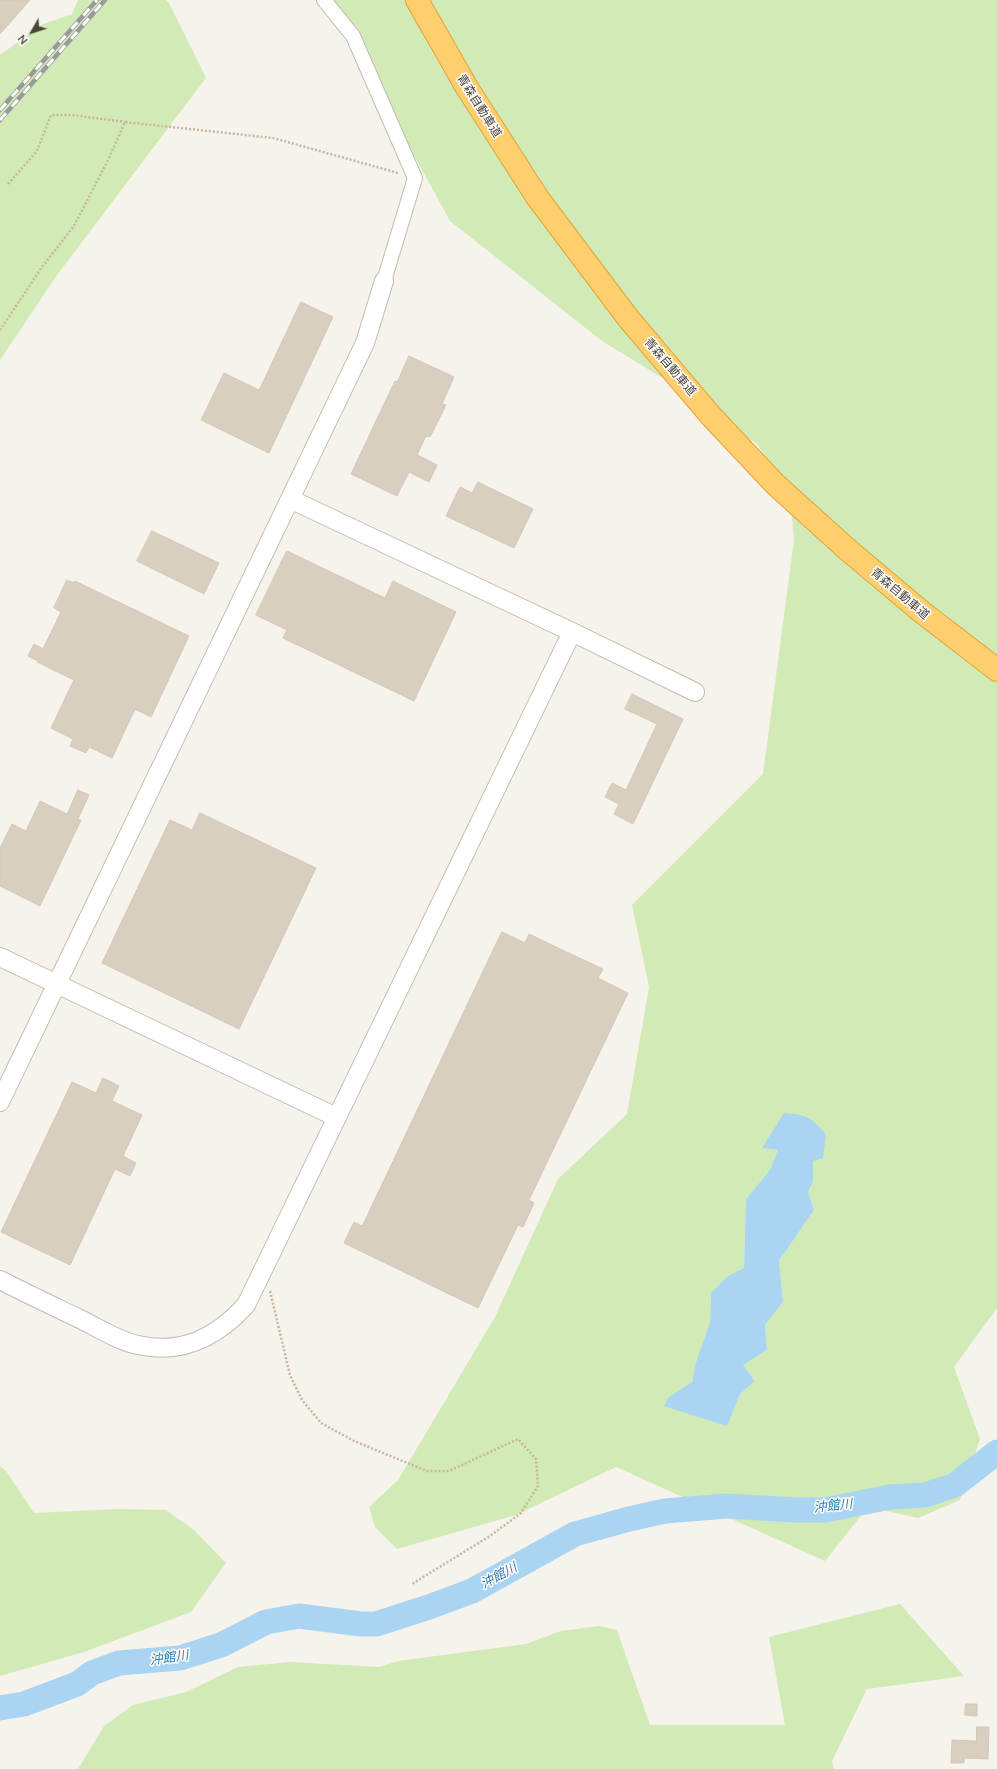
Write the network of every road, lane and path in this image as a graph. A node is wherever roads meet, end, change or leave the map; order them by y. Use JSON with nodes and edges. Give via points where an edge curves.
{"nodes":[{"id":1,"x":324,"y":0,"type":"edge"},
{"id":2,"x":417,"y":0,"type":"edge"},
{"id":3,"x":125,"y":122,"type":"junction"},
{"id":4,"x":415,"y":178,"type":"junction"},
{"id":5,"x":8,"y":184,"type":"dead end"},
{"id":6,"x":384,"y":281,"type":"joint"},
{"id":7,"x":0,"y":330,"type":"edge"},
{"id":8,"x":290,"y":500,"type":"junction"},
{"id":9,"x":572,"y":632,"type":"junction"},
{"id":10,"x":997,"y":670,"type":"edge"},
{"id":11,"x":695,"y":692,"type":"dead end"},
{"id":12,"x":0,"y":957,"type":"edge"},
{"id":13,"x":56,"y":984,"type":"junction"},
{"id":14,"x":0,"y":1102,"type":"edge"},
{"id":15,"x":336,"y":1117,"type":"junction"},
{"id":16,"x":265,"y":1270,"type":"junction"},
{"id":17,"x":0,"y":1280,"type":"edge"},
{"id":18,"x":412,"y":1584,"type":"dead end"}],
"edges":[{"from":1,"to":4,"type":"street","via":[[353,36]]},
{"from":2,"to":10,"type":"highway","name":"青森自動車道","via":[[466,86],[537,197],[628,318],[711,416],[776,485],[848,550],[923,613]]},
{"from":3,"to":4,"type":"path","via":[[274,138]]},
{"from":3,"to":5,"type":"path","via":[[51,115],[37,151]]},
{"from":3,"to":7,"type":"path","via":[[74,226],[42,267]]},
{"from":4,"to":6,"type":"street"},
{"from":6,"to":8,"type":"street","via":[[365,343]]},
{"from":8,"to":9,"type":"street"},
{"from":8,"to":13,"type":"street"},
{"from":9,"to":11,"type":"street"},
{"from":9,"to":15,"type":"street"},
{"from":12,"to":13,"type":"street"},
{"from":13,"to":14,"type":"street"},
{"from":13,"to":15,"type":"street"},
{"from":15,"to":16,"type":"street"},
{"from":16,"to":17,"type":"street","via":[[246,1305],[231,1322],[212,1335],[188,1344],[163,1347],[138,1345],[110,1334]]},
{"from":16,"to":18,"type":"path","via":[[290,1375],[302,1400],[321,1423],[354,1441],[427,1471],[449,1471],[518,1439],[536,1459],[538,1486],[521,1513],[490,1536]]}]}
